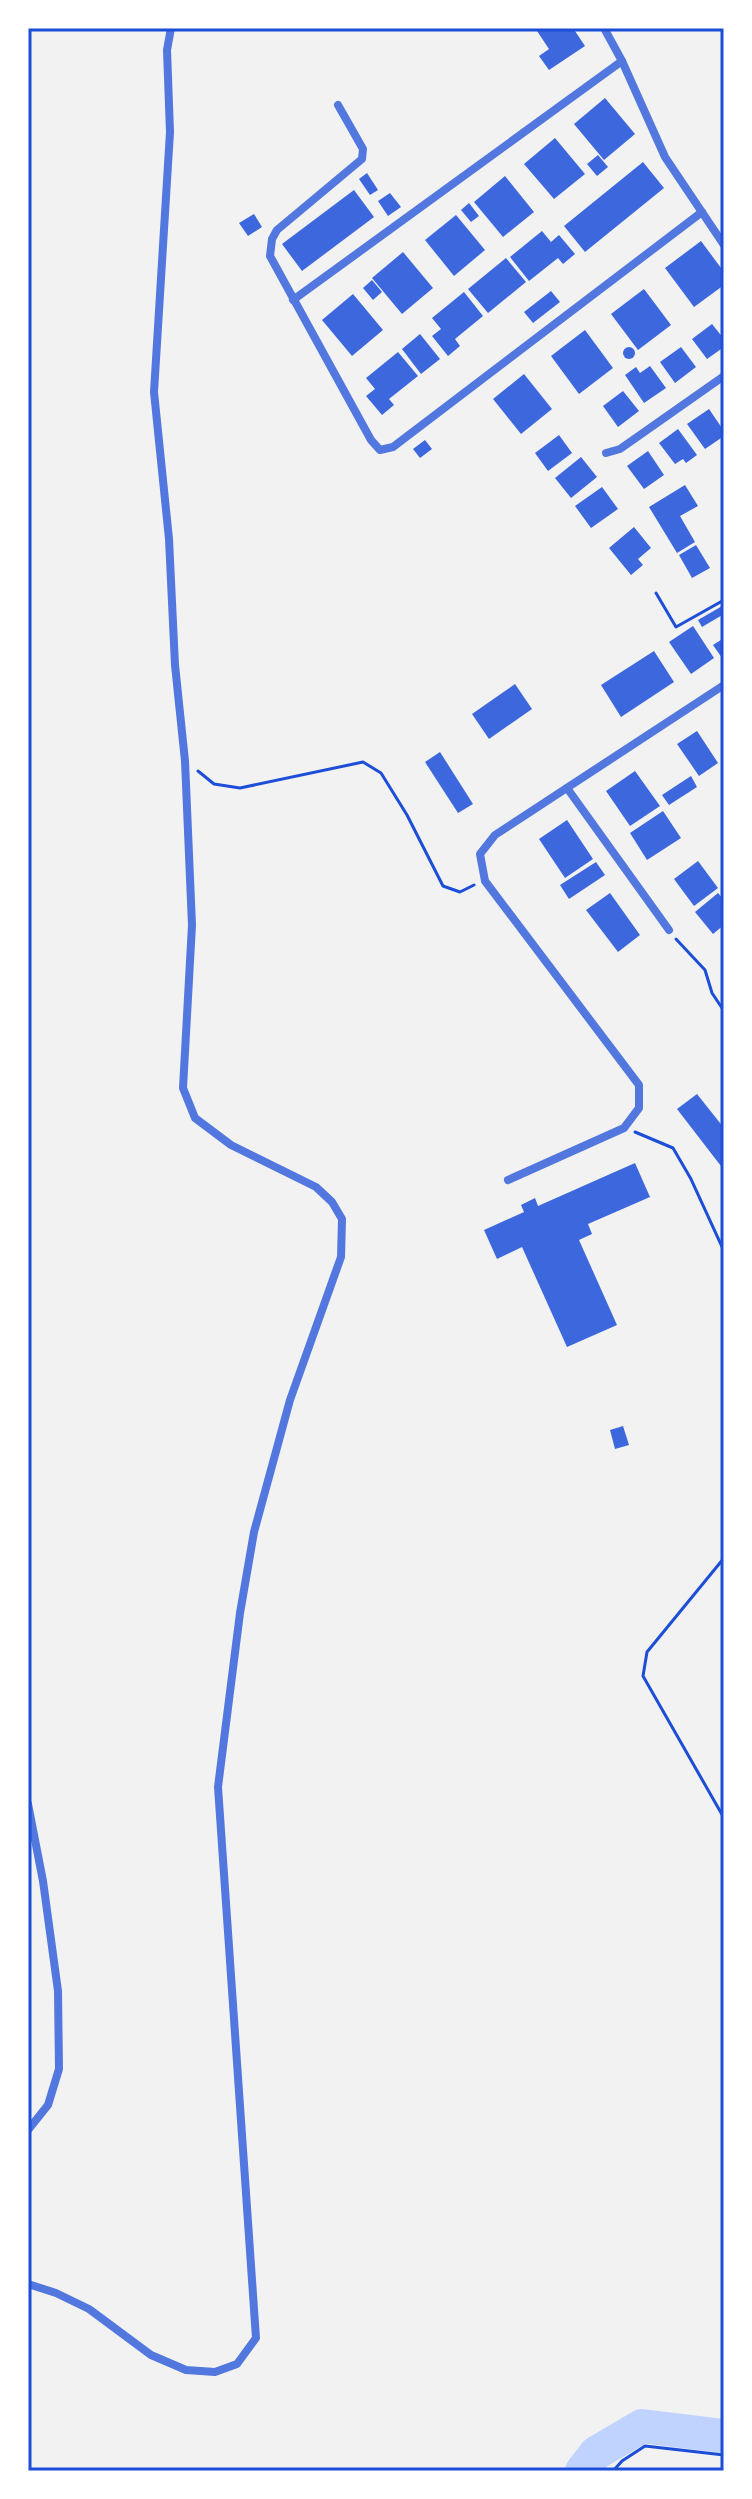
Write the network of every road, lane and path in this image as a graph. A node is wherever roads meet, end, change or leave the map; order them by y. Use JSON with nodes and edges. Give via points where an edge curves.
{"nodes":[{"id":1,"x":171,"y":28,"type":"edge"},
{"id":2,"x":604,"y":28,"type":"edge"},
{"id":3,"x":622,"y":61,"type":"junction"},
{"id":4,"x":338,"y":105,"type":"dead end"},
{"id":5,"x":702,"y":212,"type":"junction"},
{"id":6,"x":724,"y":245,"type":"edge"},
{"id":7,"x":293,"y":300,"type":"junction"},
{"id":8,"x":724,"y":376,"type":"edge"},
{"id":9,"x":606,"y":453,"type":"dead end"},
{"id":10,"x":656,"y":593,"type":"dead end"},
{"id":11,"x":724,"y":600,"type":"edge"},
{"id":12,"x":724,"y":685,"type":"edge"},
{"id":13,"x":185,"y":761,"type":"junction"},
{"id":14,"x":567,"y":788,"type":"junction"},
{"id":15,"x":485,"y":881,"type":"junction"},
{"id":16,"x":669,"y":930,"type":"joint"},
{"id":17,"x":724,"y":1011,"type":"edge"},
{"id":18,"x":624,"y":1128,"type":"junction"},
{"id":19,"x":508,"y":1180,"type":"dead end"},
{"id":20,"x":724,"y":1251,"type":"edge"},
{"id":21,"x":724,"y":1558,"type":"edge"},
{"id":22,"x":28,"y":1804,"type":"edge"},
{"id":23,"x":724,"y":1818,"type":"edge"},
{"id":24,"x":28,"y":2130,"type":"edge"},
{"id":25,"x":28,"y":2284,"type":"edge"},
{"id":26,"x":724,"y":2455,"type":"edge"},
{"id":27,"x":613,"y":2471,"type":"edge"}],
"edges":[{"from":1,"to":13,"type":"street","via":[[154,392]]},
{"from":2,"to":3,"type":"street"},
{"from":3,"to":5,"type":"street","via":[[665,157]]},
{"from":3,"to":7,"type":"street"},
{"from":4,"to":7,"type":"street","via":[[363,149],[362,159],[272,239],[270,256]]},
{"from":5,"to":6,"type":"street"},
{"from":5,"to":7,"type":"street","via":[[393,447],[380,450]]},
{"from":8,"to":9,"type":"street","via":[[620,449]]},
{"from":10,"to":11,"type":"path","via":[[676,627]]},
{"from":12,"to":14,"type":"street"},
{"from":13,"to":15,"type":"path","via":[[214,784],[240,788],[363,762],[381,773],[443,886],[460,892]]},
{"from":13,"to":25,"type":"street","via":[[192,925],[183,1088],[195,1118],[231,1145],[316,1187],[342,1219],[341,1257],[290,1400],[254,1532],[218,1787],[256,2338],[237,2364],[215,2372],[186,2370],[151,2355],[89,2309]]},
{"from":14,"to":15,"type":"street","via":[[495,835],[480,854]]},
{"from":14,"to":16,"type":"street"},
{"from":15,"to":18,"type":"street","via":[[639,1085],[639,1108]]},
{"from":16,"to":17,"type":"path","via":[[705,970]]},
{"from":18,"to":19,"type":"street"},
{"from":18,"to":20,"type":"path","via":[[673,1148]]},
{"from":21,"to":23,"type":"path","via":[[647,1652],[643,1676]]},
{"from":22,"to":24,"type":"street","via":[[58,1991],[59,2069],[48,2105]]},
{"from":26,"to":27,"type":"path","via":[[645,2446]]}]}
